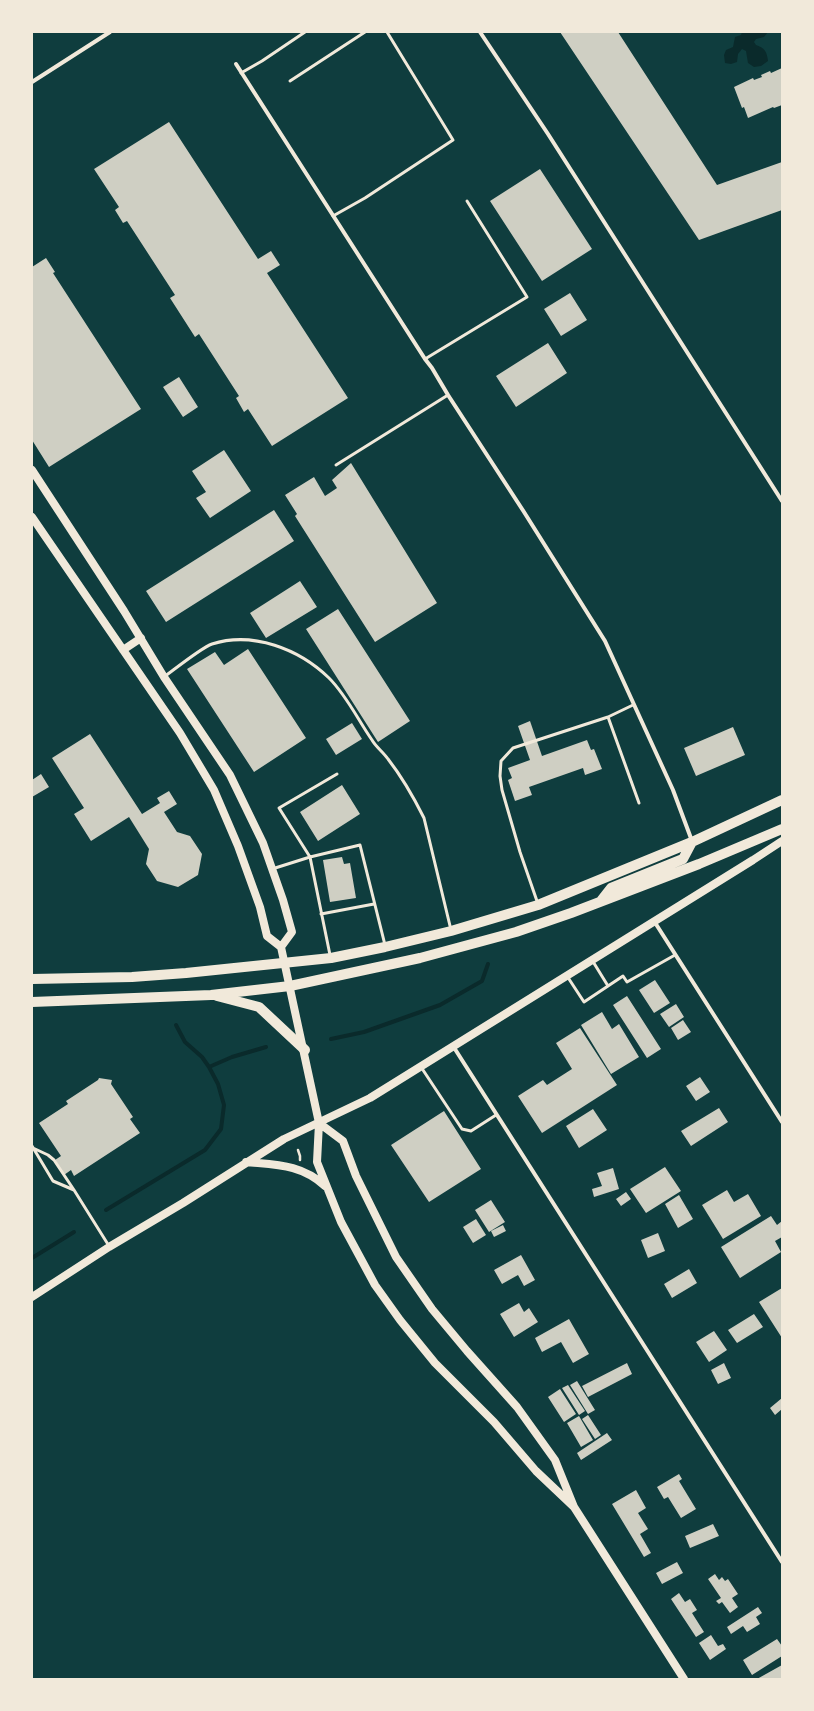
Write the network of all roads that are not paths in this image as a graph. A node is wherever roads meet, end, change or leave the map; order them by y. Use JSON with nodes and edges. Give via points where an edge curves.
{"nodes":[{"id":1,"x":110,"y":32,"type":"edge"},
{"id":2,"x":305,"y":32,"type":"edge"},
{"id":3,"x":365,"y":32,"type":"edge"},
{"id":4,"x":386,"y":32,"type":"edge"},
{"id":5,"x":480,"y":32,"type":"edge"},
{"id":6,"x":236,"y":64,"type":"dead end"},
{"id":7,"x":241,"y":73,"type":"junction"},
{"id":8,"x":290,"y":81,"type":"dead end"},
{"id":9,"x":32,"y":82,"type":"edge"},
{"id":10,"x":467,"y":201,"type":"dead end"},
{"id":11,"x":333,"y":216,"type":"junction"},
{"id":12,"x":425,"y":359,"type":"junction"},
{"id":13,"x":448,"y":395,"type":"junction"},
{"id":14,"x":336,"y":465,"type":"dead end"},
{"id":15,"x":32,"y":470,"type":"edge"},
{"id":16,"x":782,"y":501,"type":"edge"},
{"id":17,"x":32,"y":517,"type":"edge"},
{"id":18,"x":141,"y":638,"type":"junction"},
{"id":19,"x":123,"y":650,"type":"junction"},
{"id":20,"x":164,"y":677,"type":"junction"},
{"id":21,"x":633,"y":705,"type":"junction"},
{"id":22,"x":608,"y":717,"type":"junction"},
{"id":23,"x":337,"y":774,"type":"dead end"},
{"id":24,"x":782,"y":800,"type":"edge"},
{"id":25,"x":639,"y":803,"type":"dead end"},
{"id":26,"x":782,"y":829,"type":"edge"},
{"id":27,"x":782,"y":841,"type":"edge"},
{"id":28,"x":692,"y":842,"type":"junction"},
{"id":29,"x":310,"y":857,"type":"junction"},
{"id":30,"x":272,"y":869,"type":"junction"},
{"id":31,"x":600,"y":902,"type":"junction"},
{"id":32,"x":374,"y":904,"type":"junction"},
{"id":33,"x":538,"y":905,"type":"junction"},
{"id":34,"x":321,"y":914,"type":"junction"},
{"id":35,"x":654,"y":921,"type":"junction"},
{"id":36,"x":451,"y":931,"type":"junction"},
{"id":37,"x":282,"y":947,"type":"junction"},
{"id":38,"x":386,"y":947,"type":"junction"},
{"id":39,"x":674,"y":955,"type":"junction"},
{"id":40,"x":330,"y":958,"type":"junction"},
{"id":41,"x":592,"y":960,"type":"junction"},
{"id":42,"x":284,"y":963,"type":"junction"},
{"id":43,"x":567,"y":976,"type":"junction"},
{"id":44,"x":32,"y":979,"type":"edge"},
{"id":45,"x":290,"y":986,"type":"junction"},
{"id":46,"x":608,"y":986,"type":"junction"},
{"id":47,"x":211,"y":995,"type":"junction"},
{"id":48,"x":32,"y":1002,"type":"edge"},
{"id":49,"x":453,"y":1046,"type":"junction"},
{"id":50,"x":305,"y":1050,"type":"junction"},
{"id":51,"x":420,"y":1065,"type":"junction"},
{"id":52,"x":496,"y":1115,"type":"junction"},
{"id":53,"x":782,"y":1122,"type":"edge"},
{"id":54,"x":319,"y":1123,"type":"junction"},
{"id":55,"x":33,"y":1147,"type":"edge"},
{"id":56,"x":246,"y":1162,"type":"junction"},
{"id":57,"x":327,"y":1188,"type":"junction"},
{"id":58,"x":74,"y":1190,"type":"junction"},
{"id":59,"x":110,"y":1247,"type":"junction"},
{"id":60,"x":32,"y":1297,"type":"edge"},
{"id":61,"x":574,"y":1507,"type":"junction"},
{"id":62,"x":782,"y":1562,"type":"edge"},
{"id":63,"x":684,"y":1679,"type":"edge"}],
"edges":[{"from":1,"to":9,"type":"street"},
{"from":2,"to":7,"type":"lane"},
{"from":3,"to":8,"type":"lane"},
{"from":4,"to":11,"type":"lane","via":[[452,140],[365,198]]},
{"from":5,"to":16,"type":"street"},
{"from":6,"to":7,"type":"street"},
{"from":7,"to":11,"type":"street"},
{"from":10,"to":12,"type":"lane","via":[[527,296]]},
{"from":11,"to":12,"type":"street"},
{"from":12,"to":13,"type":"street"},
{"from":13,"to":14,"type":"lane"},
{"from":13,"to":21,"type":"street","via":[[605,641]]},
{"from":15,"to":18,"type":"main road"},
{"from":17,"to":19,"type":"main road"},
{"from":18,"to":19,"type":"main road"},
{"from":18,"to":20,"type":"main road"},
{"from":19,"to":37,"type":"main road","via":[[180,733],[214,790],[260,907],[266,936]]},
{"from":20,"to":30,"type":"main road","via":[[230,775]]},
{"from":20,"to":36,"type":"lane","via":[[211,644],[250,640],[277,645],[308,661],[329,678],[348,702],[373,742],[388,758],[424,818]]},
{"from":21,"to":22,"type":"lane"},
{"from":21,"to":28,"type":"street","via":[[673,790]]},
{"from":22,"to":25,"type":"lane"},
{"from":22,"to":33,"type":"lane","via":[[513,748],[501,762],[502,790]]},
{"from":23,"to":29,"type":"lane","via":[[279,808]]},
{"from":24,"to":28,"type":"main road"},
{"from":26,"to":31,"type":"main road"},
{"from":27,"to":35,"type":"main road"},
{"from":28,"to":31,"type":"main road","via":[[683,859],[611,888]]},
{"from":28,"to":33,"type":"main road"},
{"from":29,"to":30,"type":"lane"},
{"from":29,"to":32,"type":"lane","via":[[360,845]]},
{"from":29,"to":34,"type":"lane"},
{"from":30,"to":37,"type":"main road","via":[[292,932]]},
{"from":31,"to":45,"type":"main road","via":[[516,932],[420,958]]},
{"from":32,"to":34,"type":"lane"},
{"from":32,"to":38,"type":"lane"},
{"from":33,"to":36,"type":"main road"},
{"from":34,"to":40,"type":"lane"},
{"from":35,"to":39,"type":"street"},
{"from":35,"to":41,"type":"main road"},
{"from":36,"to":38,"type":"main road"},
{"from":37,"to":42,"type":"main road"},
{"from":38,"to":40,"type":"main road"},
{"from":39,"to":46,"type":"lane","via":[[627,982],[623,976]]},
{"from":39,"to":53,"type":"street"},
{"from":40,"to":42,"type":"main road"},
{"from":41,"to":43,"type":"main road"},
{"from":41,"to":46,"type":"lane"},
{"from":42,"to":44,"type":"main road","via":[[132,977]]},
{"from":42,"to":45,"type":"main road"},
{"from":43,"to":46,"type":"lane","via":[[584,1002]]},
{"from":43,"to":49,"type":"main road"},
{"from":45,"to":47,"type":"main road"},
{"from":45,"to":50,"type":"main road"},
{"from":47,"to":48,"type":"main road"},
{"from":47,"to":50,"type":"main road","via":[[259,1007]]},
{"from":49,"to":51,"type":"main road"},
{"from":49,"to":52,"type":"street"},
{"from":50,"to":54,"type":"main road"},
{"from":51,"to":52,"type":"lane","via":[[462,1129],[471,1131]]},
{"from":51,"to":54,"type":"main road","via":[[370,1098]]},
{"from":52,"to":62,"type":"street"},
{"from":54,"to":56,"type":"main road","via":[[284,1139]]},
{"from":54,"to":57,"type":"main road","via":[[317,1162]]},
{"from":54,"to":61,"type":"main road","via":[[343,1142],[356,1176],[396,1257],[432,1309],[466,1351],[518,1406],[555,1460]]},
{"from":55,"to":58,"type":"lane","via":[[54,1160]]},
{"from":55,"to":58,"type":"lane","via":[[53,1181]]},
{"from":56,"to":57,"type":"main road","via":[[295,1168],[316,1178]]},
{"from":56,"to":59,"type":"main road"},
{"from":57,"to":61,"type":"main road","via":[[341,1222],[375,1285],[400,1320],[435,1363],[494,1422],[536,1471]]},
{"from":58,"to":59,"type":"lane"},
{"from":59,"to":60,"type":"main road"},
{"from":61,"to":63,"type":"main road"}]}
